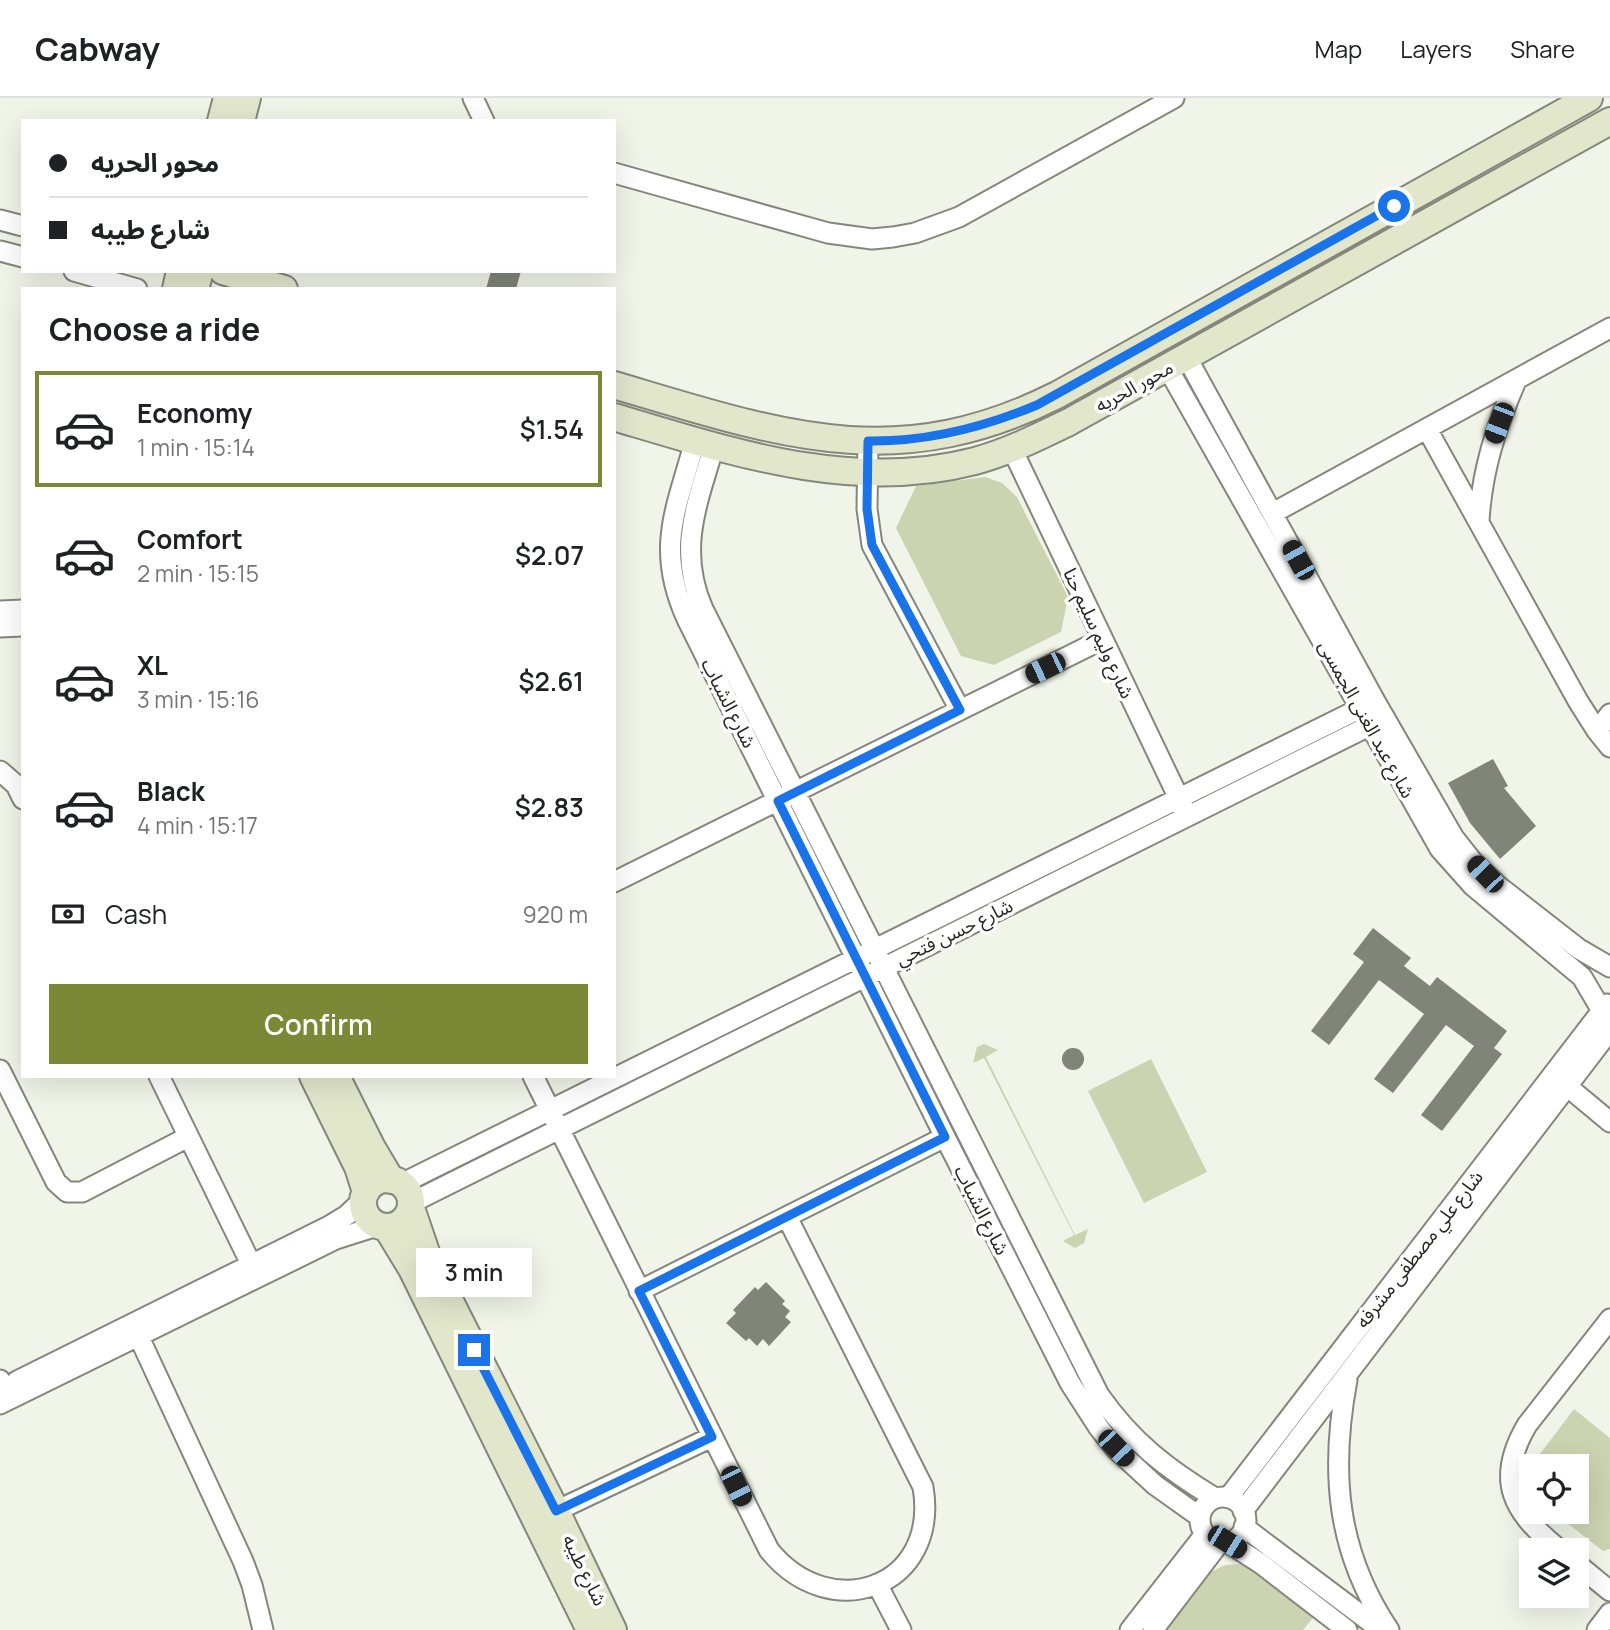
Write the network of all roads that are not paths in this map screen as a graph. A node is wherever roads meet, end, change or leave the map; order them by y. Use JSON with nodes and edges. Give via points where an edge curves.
{"nodes":[{"id":1,"x":227,"y":98,"type":"edge"},
{"id":2,"x":247,"y":98,"type":"edge"},
{"id":3,"x":473,"y":98,"type":"edge"},
{"id":4,"x":1174,"y":98,"type":"edge"},
{"id":5,"x":1589,"y":98,"type":"edge"},
{"id":6,"x":222,"y":119,"type":"edge"},
{"id":7,"x":242,"y":119,"type":"edge"},
{"id":8,"x":483,"y":119,"type":"edge"},
{"id":9,"x":1610,"y":121,"type":"edge"},
{"id":10,"x":616,"y":174,"type":"edge"},
{"id":11,"x":0,"y":220,"type":"edge"},
{"id":12,"x":21,"y":225,"type":"edge"},
{"id":13,"x":0,"y":251,"type":"edge"},
{"id":14,"x":21,"y":256,"type":"edge"},
{"id":15,"x":82,"y":273,"type":"edge"},
{"id":16,"x":230,"y":273,"type":"edge"},
{"id":17,"x":130,"y":287,"type":"edge"},
{"id":18,"x":277,"y":287,"type":"edge"},
{"id":19,"x":1610,"y":328,"type":"edge"},
{"id":20,"x":1177,"y":362,"type":"junction"},
{"id":21,"x":1516,"y":381,"type":"junction"},
{"id":22,"x":616,"y":386,"type":"edge"},
{"id":23,"x":616,"y":418,"type":"edge"},
{"id":24,"x":1427,"y":429,"type":"junction"},
{"id":25,"x":868,"y":441,"type":"junction"},
{"id":26,"x":705,"y":443,"type":"junction"},
{"id":27,"x":1012,"y":449,"type":"junction"},
{"id":28,"x":867,"y":472,"type":"junction"},
{"id":29,"x":1273,"y":513,"type":"junction"},
{"id":30,"x":1479,"y":522,"type":"junction"},
{"id":31,"x":21,"y":610,"type":"edge"},
{"id":32,"x":0,"y":611,"type":"edge"},
{"id":33,"x":21,"y":626,"type":"edge"},
{"id":34,"x":0,"y":627,"type":"edge"},
{"id":35,"x":1101,"y":640,"type":"junction"},
{"id":36,"x":960,"y":710,"type":"junction"},
{"id":37,"x":1373,"y":713,"type":"junction"},
{"id":38,"x":1610,"y":714,"type":"edge"},
{"id":39,"x":1597,"y":731,"type":"junction"},
{"id":40,"x":1610,"y":747,"type":"edge"},
{"id":41,"x":0,"y":771,"type":"edge"},
{"id":42,"x":796,"y":791,"type":"junction"},
{"id":43,"x":21,"y":795,"type":"edge"},
{"id":44,"x":778,"y":801,"type":"junction"},
{"id":45,"x":1183,"y":807,"type":"junction"},
{"id":46,"x":616,"y":877,"type":"edge"},
{"id":47,"x":869,"y":963,"type":"junction"},
{"id":48,"x":1610,"y":967,"type":"edge"},
{"id":49,"x":1606,"y":1005,"type":"edge"},
{"id":50,"x":1609,"y":1032,"type":"edge"},
{"id":51,"x":0,"y":1070,"type":"edge"},
{"id":52,"x":160,"y":1078,"type":"edge"},
{"id":53,"x":314,"y":1078,"type":"edge"},
{"id":54,"x":337,"y":1078,"type":"edge"},
{"id":55,"x":534,"y":1078,"type":"edge"},
{"id":56,"x":1568,"y":1087,"type":"junction"},
{"id":57,"x":550,"y":1110,"type":"junction"},
{"id":58,"x":1610,"y":1122,"type":"edge"},
{"id":59,"x":559,"y":1130,"type":"junction"},
{"id":60,"x":188,"y":1137,"type":"junction"},
{"id":61,"x":945,"y":1137,"type":"junction"},
{"id":62,"x":404,"y":1194,"type":"junction"},
{"id":63,"x":364,"y":1196,"type":"junction"},
{"id":64,"x":787,"y":1217,"type":"junction"},
{"id":65,"x":382,"y":1227,"type":"junction"},
{"id":66,"x":251,"y":1264,"type":"junction"},
{"id":67,"x":639,"y":1291,"type":"junction"},
{"id":68,"x":1610,"y":1319,"type":"edge"},
{"id":69,"x":139,"y":1337,"type":"junction"},
{"id":70,"x":1348,"y":1375,"type":"junction"},
{"id":71,"x":1,"y":1390,"type":"edge"},
{"id":72,"x":712,"y":1437,"type":"junction"},
{"id":73,"x":1221,"y":1498,"type":"junction"},
{"id":74,"x":556,"y":1511,"type":"junction"},
{"id":75,"x":1244,"y":1519,"type":"junction"},
{"id":76,"x":1213,"y":1534,"type":"junction"},
{"id":77,"x":1546,"y":1538,"type":"edge"},
{"id":78,"x":1589,"y":1574,"type":"edge"},
{"id":79,"x":877,"y":1584,"type":"junction"},
{"id":80,"x":1610,"y":1591,"type":"edge"},
{"id":81,"x":1610,"y":1613,"type":"edge"},
{"id":82,"x":263,"y":1630,"type":"edge"},
{"id":83,"x":590,"y":1630,"type":"edge"},
{"id":84,"x":613,"y":1630,"type":"edge"},
{"id":85,"x":901,"y":1630,"type":"edge"},
{"id":86,"x":1130,"y":1630,"type":"edge"},
{"id":87,"x":1153,"y":1630,"type":"edge"},
{"id":88,"x":1347,"y":1630,"type":"edge"},
{"id":89,"x":1381,"y":1630,"type":"edge"},
{"id":90,"x":1389,"y":1630,"type":"edge"},
{"id":91,"x":1597,"y":1630,"type":"edge"}],
"edges":[{"from":1,"to":6,"type":"main road"},
{"from":2,"to":7,"type":"main road"},
{"from":3,"to":8,"type":"street"},
{"from":4,"to":10,"type":"street","via":[[959,217],[894,237],[828,233]]},
{"from":5,"to":25,"type":"main road","name":"محور الحريه","via":[[1037,405],[951,434]]},
{"from":9,"to":20,"type":"main road","name":"محور الحريه"},
{"from":11,"to":12,"type":"street"},
{"from":13,"to":14,"type":"street"},
{"from":15,"to":17,"type":"street"},
{"from":16,"to":18,"type":"main road"},
{"from":19,"to":21,"type":"street"},
{"from":20,"to":27,"type":"main road","name":"محور الحريه"},
{"from":20,"to":29,"type":"street","name":"شارع عبد الغنى الجمسى"},
{"from":20,"to":37,"type":"street","name":"شارع عبد الغنى الجمسى"},
{"from":21,"to":24,"type":"street"},
{"from":21,"to":30,"type":"street","via":[[1486,465]]},
{"from":22,"to":25,"type":"main road","name":"محور الحريه","via":[[766,429]]},
{"from":23,"to":26,"type":"main road","name":"محور الحريه"},
{"from":24,"to":29,"type":"street"},
{"from":24,"to":30,"type":"street"},
{"from":25,"to":28,"type":"street"},
{"from":26,"to":28,"type":"main road","name":"محور الحريه","via":[[785,464]]},
{"from":26,"to":42,"type":"street","name":"شارع الشباب","via":[[690,535],[692,580]]},
{"from":26,"to":44,"type":"street","name":"شارع الشباب","via":[[670,533],[673,585]]},
{"from":27,"to":28,"type":"main road","name":"محور الحريه","via":[[938,469]]},
{"from":27,"to":35,"type":"street","name":"شارع وليم سليم حنا"},
{"from":28,"to":36,"type":"street","via":[[872,545]]},
{"from":29,"to":37,"type":"street","name":"شارع عبد الغنى الجمسى"},
{"from":30,"to":39,"type":"street"},
{"from":31,"to":32,"type":"street"},
{"from":33,"to":34,"type":"street"},
{"from":35,"to":36,"type":"street"},
{"from":35,"to":45,"type":"street","name":"شارع وليم سليم حنا"},
{"from":36,"to":42,"type":"street"},
{"from":37,"to":45,"type":"street","name":"شارع حسن فتحي"},
{"from":37,"to":48,"type":"street","name":"شارع عبد الغنى الجمسى","via":[[1473,862],[1578,949]]},
{"from":37,"to":49,"type":"street","name":"شارع عبد الغنى الجمسى","via":[[1450,862],[1583,977]]},
{"from":38,"to":39,"type":"street"},
{"from":39,"to":40,"type":"street"},
{"from":41,"to":43,"type":"street"},
{"from":42,"to":44,"type":"street"},
{"from":42,"to":47,"type":"street","name":"شارع الشباب"},
{"from":44,"to":46,"type":"street"},
{"from":44,"to":47,"type":"street","name":"شارع الشباب"},
{"from":45,"to":47,"type":"street","name":"شارع حسن فتحي"},
{"from":47,"to":57,"type":"street","name":"شارع حسن فتحي"},
{"from":47,"to":59,"type":"street","name":"شارع حسن فتحي"},
{"from":47,"to":61,"type":"street","name":"شارع الشباب"},
{"from":47,"to":73,"type":"street","name":"شارع الشباب","via":[[1098,1395],[1150,1454]]},
{"from":49,"to":50,"type":"street","name":"شارع عبد الغنى الجمسى"},
{"from":49,"to":73,"type":"street","name":"شارع علي مصطفى مشرفه"},
{"from":50,"to":56,"type":"street","name":"شارع علي مصطفى مشرفه"},
{"from":51,"to":60,"type":"street","via":[[56,1182],[67,1192],[82,1192]]},
{"from":52,"to":60,"type":"street"},
{"from":53,"to":63,"type":"main road","via":[[358,1167]]},
{"from":54,"to":62,"type":"main road","name":"شارع طيبه","via":[[372,1147]]},
{"from":55,"to":57,"type":"street"},
{"from":56,"to":58,"type":"street"},
{"from":56,"to":70,"type":"street","name":"شارع علي مصطفى مشرفه"},
{"from":57,"to":59,"type":"street"},
{"from":57,"to":62,"type":"street","name":"شارع حسن فتحي"},
{"from":59,"to":62,"type":"street","name":"شارع حسن فتحي"},
{"from":59,"to":67,"type":"street"},
{"from":60,"to":66,"type":"street"},
{"from":61,"to":64,"type":"street"},
{"from":61,"to":76,"type":"street","name":"شارع الشباب","via":[[1084,1406],[1135,1468]]},
{"from":62,"to":63,"type":"main road","via":[[376,1182]]},
{"from":62,"to":65,"type":"main road","via":[[400,1224]]},
{"from":62,"to":74,"type":"main road","name":"شارع طيبه","via":[[428,1258]]},
{"from":63,"to":65,"type":"main road","via":[[366,1215]]},
{"from":63,"to":66,"type":"street","via":[[338,1221]]},
{"from":64,"to":67,"type":"street"},
{"from":64,"to":79,"type":"street","via":[[923,1488],[925,1526],[918,1545],[894,1575]]},
{"from":65,"to":69,"type":"street","via":[[336,1239]]},
{"from":65,"to":83,"type":"main road","name":"شارع طيبه","via":[[418,1281]]},
{"from":66,"to":71,"type":"street"},
{"from":67,"to":72,"type":"street"},
{"from":68,"to":77,"type":"street","via":[[1516,1443],[1511,1485],[1517,1506]]},
{"from":69,"to":71,"type":"street"},
{"from":69,"to":82,"type":"street","via":[[243,1561]]},
{"from":70,"to":75,"type":"street","name":"شارع علي مصطفى مشرفه"},
{"from":70,"to":90,"type":"street","via":[[1338,1459],[1341,1514],[1357,1569]]},
{"from":72,"to":74,"type":"street"},
{"from":72,"to":79,"type":"street","via":[[759,1532],[782,1566],[817,1587],[857,1590]]},
{"from":73,"to":75,"type":"street","via":[[1237,1502]]},
{"from":73,"to":76,"type":"street","via":[[1205,1505]]},
{"from":74,"to":84,"type":"main road","name":"شارع طيبه"},
{"from":75,"to":76,"type":"street","via":[[1238,1537]]},
{"from":75,"to":89,"type":"street"},
{"from":76,"to":86,"type":"street"},
{"from":76,"to":87,"type":"street"},
{"from":76,"to":88,"type":"street","name":"شارع الشباب","via":[[1260,1563]]},
{"from":78,"to":80,"type":"street"},
{"from":79,"to":85,"type":"street"},
{"from":81,"to":91,"type":"street"}]}
